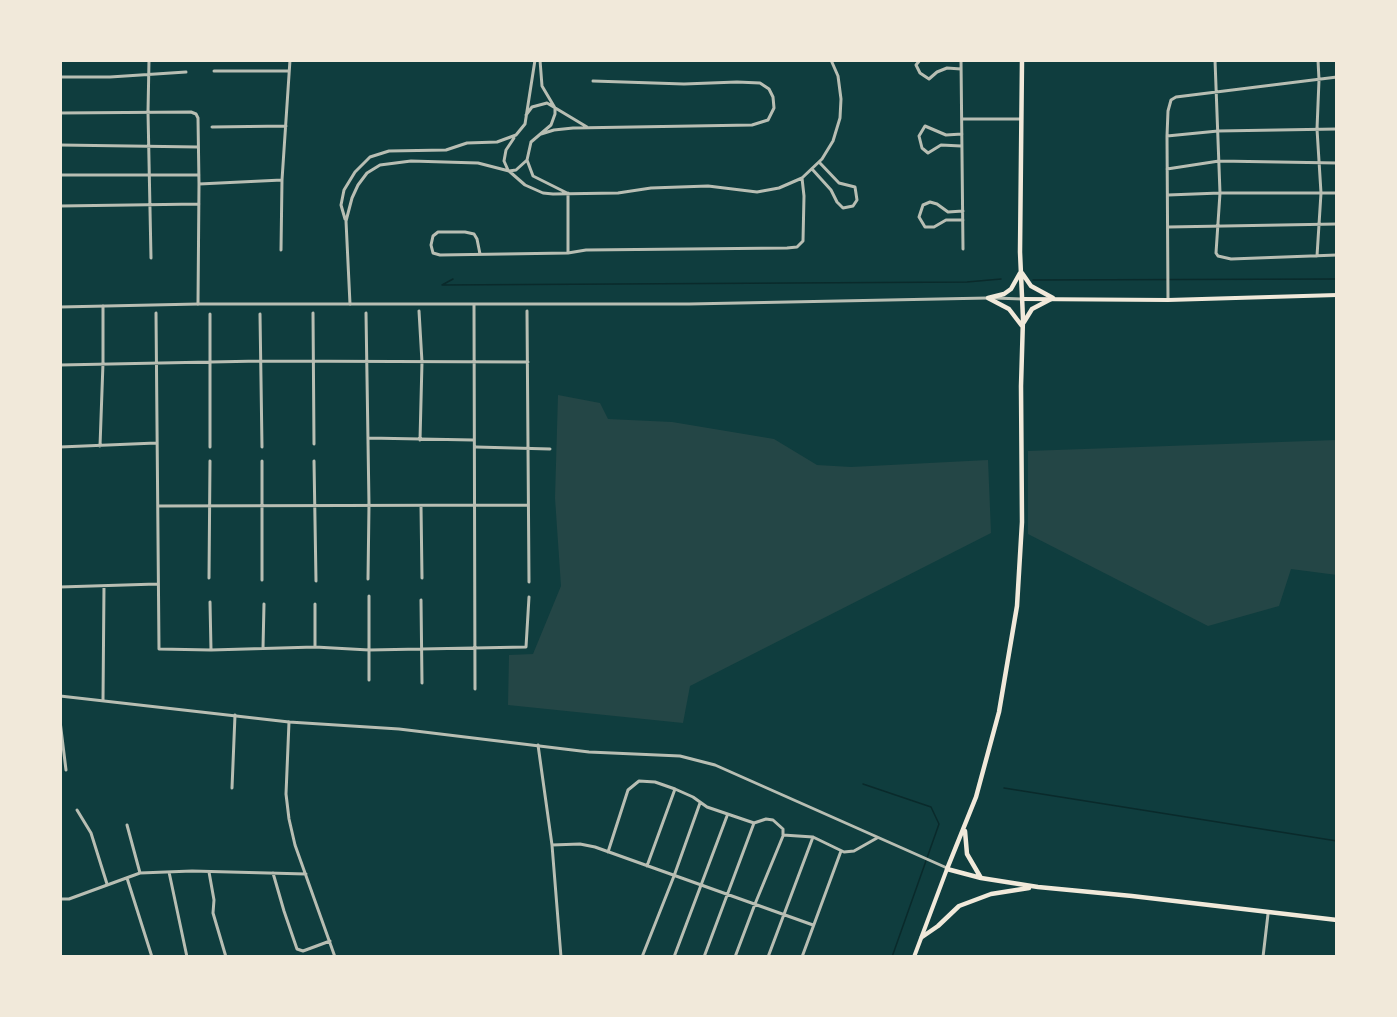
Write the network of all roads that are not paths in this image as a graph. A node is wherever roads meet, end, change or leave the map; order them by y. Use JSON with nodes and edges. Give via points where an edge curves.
{"nodes":[{"id":1,"x":149,"y":60,"type":"edge"},
{"id":2,"x":290,"y":60,"type":"edge"},
{"id":3,"x":538,"y":60,"type":"edge"},
{"id":4,"x":831,"y":60,"type":"edge"},
{"id":5,"x":920,"y":60,"type":"edge"},
{"id":6,"x":945,"y":60,"type":"edge"},
{"id":7,"x":961,"y":60,"type":"edge"},
{"id":8,"x":1022,"y":60,"type":"edge"},
{"id":9,"x":1215,"y":60,"type":"edge"},
{"id":10,"x":1318,"y":60,"type":"edge"},
{"id":11,"x":961,"y":69,"type":"junction"},
{"id":12,"x":214,"y":71,"type":"dead end"},
{"id":13,"x":289,"y":71,"type":"junction"},
{"id":14,"x":186,"y":72,"type":"dead end"},
{"id":15,"x":150,"y":73,"type":"junction"},
{"id":16,"x":60,"y":77,"type":"edge"},
{"id":17,"x":1337,"y":78,"type":"edge"},
{"id":18,"x":1319,"y":80,"type":"junction"},
{"id":19,"x":594,"y":81,"type":"dead end"},
{"id":20,"x":1217,"y":93,"type":"junction"},
{"id":21,"x":555,"y":108,"type":"junction"},
{"id":22,"x":148,"y":112,"type":"junction"},
{"id":23,"x":60,"y":113,"type":"edge"},
{"id":24,"x":526,"y":115,"type":"junction"},
{"id":25,"x":1020,"y":118,"type":"junction"},
{"id":26,"x":962,"y":119,"type":"junction"},
{"id":27,"x":286,"y":126,"type":"junction"},
{"id":28,"x":212,"y":127,"type":"dead end"},
{"id":29,"x":588,"y":128,"type":"junction"},
{"id":30,"x":1317,"y":129,"type":"junction"},
{"id":31,"x":1337,"y":129,"type":"edge"},
{"id":32,"x":1218,"y":130,"type":"junction"},
{"id":33,"x":541,"y":134,"type":"junction"},
{"id":34,"x":962,"y":134,"type":"junction"},
{"id":35,"x":516,"y":135,"type":"junction"},
{"id":36,"x":1167,"y":136,"type":"junction"},
{"id":37,"x":60,"y":145,"type":"edge"},
{"id":38,"x":149,"y":146,"type":"junction"},
{"id":39,"x":961,"y":146,"type":"junction"},
{"id":40,"x":198,"y":147,"type":"junction"},
{"id":41,"x":527,"y":160,"type":"junction"},
{"id":42,"x":1219,"y":161,"type":"junction"},
{"id":43,"x":819,"y":162,"type":"junction"},
{"id":44,"x":1319,"y":163,"type":"junction"},
{"id":45,"x":1337,"y":163,"type":"edge"},
{"id":46,"x":812,"y":169,"type":"junction"},
{"id":47,"x":1167,"y":169,"type":"junction"},
{"id":48,"x":508,"y":171,"type":"junction"},
{"id":49,"x":60,"y":175,"type":"edge"},
{"id":50,"x":199,"y":175,"type":"junction"},
{"id":51,"x":150,"y":176,"type":"junction"},
{"id":52,"x":801,"y":178,"type":"junction"},
{"id":53,"x":282,"y":180,"type":"junction"},
{"id":54,"x":199,"y":184,"type":"junction"},
{"id":55,"x":1220,"y":192,"type":"junction"},
{"id":56,"x":568,"y":193,"type":"junction"},
{"id":57,"x":1321,"y":193,"type":"junction"},
{"id":58,"x":1337,"y":193,"type":"edge"},
{"id":59,"x":1168,"y":195,"type":"junction"},
{"id":60,"x":151,"y":204,"type":"junction"},
{"id":61,"x":199,"y":204,"type":"junction"},
{"id":62,"x":60,"y":206,"type":"edge"},
{"id":63,"x":963,"y":211,"type":"junction"},
{"id":64,"x":963,"y":220,"type":"junction"},
{"id":65,"x":346,"y":221,"type":"junction"},
{"id":66,"x":1321,"y":224,"type":"junction"},
{"id":67,"x":1337,"y":224,"type":"edge"},
{"id":68,"x":1168,"y":226,"type":"junction"},
{"id":69,"x":1218,"y":227,"type":"junction"},
{"id":70,"x":963,"y":249,"type":"dead end"},
{"id":71,"x":281,"y":250,"type":"dead end"},
{"id":72,"x":568,"y":252,"type":"junction"},
{"id":73,"x":480,"y":254,"type":"junction"},
{"id":74,"x":1337,"y":255,"type":"edge"},
{"id":75,"x":1317,"y":256,"type":"junction"},
{"id":76,"x":151,"y":258,"type":"dead end"},
{"id":77,"x":1021,"y":270,"type":"junction"},
{"id":78,"x":1337,"y":295,"type":"edge"},
{"id":79,"x":988,"y":298,"type":"junction"},
{"id":80,"x":1053,"y":298,"type":"junction"},
{"id":81,"x":1022,"y":299,"type":"junction"},
{"id":82,"x":1168,"y":300,"type":"junction"},
{"id":83,"x":198,"y":304,"type":"junction"},
{"id":84,"x":350,"y":304,"type":"junction"},
{"id":85,"x":474,"y":305,"type":"junction"},
{"id":86,"x":103,"y":306,"type":"junction"},
{"id":87,"x":60,"y":307,"type":"edge"},
{"id":88,"x":419,"y":311,"type":"dead end"},
{"id":89,"x":527,"y":311,"type":"dead end"},
{"id":90,"x":156,"y":313,"type":"dead end"},
{"id":91,"x":313,"y":313,"type":"dead end"},
{"id":92,"x":366,"y":313,"type":"dead end"},
{"id":93,"x":210,"y":314,"type":"dead end"},
{"id":94,"x":260,"y":314,"type":"dead end"},
{"id":95,"x":1023,"y":326,"type":"junction"},
{"id":96,"x":261,"y":361,"type":"junction"},
{"id":97,"x":314,"y":361,"type":"junction"},
{"id":98,"x":366,"y":361,"type":"junction"},
{"id":99,"x":474,"y":361,"type":"junction"},
{"id":100,"x":156,"y":362,"type":"junction"},
{"id":101,"x":209,"y":362,"type":"junction"},
{"id":102,"x":422,"y":362,"type":"junction"},
{"id":103,"x":528,"y":362,"type":"junction"},
{"id":104,"x":104,"y":363,"type":"junction"},
{"id":105,"x":60,"y":365,"type":"edge"},
{"id":106,"x":368,"y":438,"type":"junction"},
{"id":107,"x":420,"y":440,"type":"junction"},
{"id":108,"x":473,"y":440,"type":"junction"},
{"id":109,"x":156,"y":443,"type":"junction"},
{"id":110,"x":314,"y":444,"type":"dead end"},
{"id":111,"x":100,"y":446,"type":"junction"},
{"id":112,"x":60,"y":447,"type":"edge"},
{"id":113,"x":210,"y":447,"type":"dead end"},
{"id":114,"x":262,"y":447,"type":"dead end"},
{"id":115,"x":476,"y":447,"type":"junction"},
{"id":116,"x":529,"y":448,"type":"junction"},
{"id":117,"x":550,"y":449,"type":"dead end"},
{"id":118,"x":210,"y":460,"type":"dead end"},
{"id":119,"x":262,"y":460,"type":"dead end"},
{"id":120,"x":314,"y":460,"type":"dead end"},
{"id":121,"x":369,"y":504,"type":"junction"},
{"id":122,"x":475,"y":504,"type":"junction"},
{"id":123,"x":528,"y":505,"type":"junction"},
{"id":124,"x":158,"y":506,"type":"junction"},
{"id":125,"x":210,"y":506,"type":"junction"},
{"id":126,"x":262,"y":506,"type":"junction"},
{"id":127,"x":315,"y":506,"type":"junction"},
{"id":128,"x":421,"y":506,"type":"junction"},
{"id":129,"x":209,"y":578,"type":"dead end"},
{"id":130,"x":422,"y":578,"type":"dead end"},
{"id":131,"x":368,"y":579,"type":"dead end"},
{"id":132,"x":262,"y":580,"type":"dead end"},
{"id":133,"x":316,"y":581,"type":"dead end"},
{"id":134,"x":529,"y":582,"type":"dead end"},
{"id":135,"x":157,"y":584,"type":"junction"},
{"id":136,"x":104,"y":586,"type":"junction"},
{"id":137,"x":60,"y":587,"type":"edge"},
{"id":138,"x":369,"y":596,"type":"dead end"},
{"id":139,"x":529,"y":597,"type":"dead end"},
{"id":140,"x":420,"y":600,"type":"dead end"},
{"id":141,"x":210,"y":602,"type":"dead end"},
{"id":142,"x":264,"y":604,"type":"dead end"},
{"id":143,"x":315,"y":604,"type":"dead end"},
{"id":144,"x":315,"y":647,"type":"junction"},
{"id":145,"x":263,"y":648,"type":"junction"},
{"id":146,"x":475,"y":648,"type":"junction"},
{"id":147,"x":422,"y":649,"type":"junction"},
{"id":148,"x":211,"y":650,"type":"junction"},
{"id":149,"x":369,"y":650,"type":"junction"},
{"id":150,"x":369,"y":680,"type":"dead end"},
{"id":151,"x":422,"y":683,"type":"dead end"},
{"id":152,"x":475,"y":689,"type":"dead end"},
{"id":153,"x":60,"y":696,"type":"edge"},
{"id":154,"x":103,"y":700,"type":"junction"},
{"id":155,"x":235,"y":716,"type":"junction"},
{"id":156,"x":60,"y":721,"type":"edge"},
{"id":157,"x":289,"y":722,"type":"junction"},
{"id":158,"x":538,"y":745,"type":"junction"},
{"id":159,"x":66,"y":770,"type":"dead end"},
{"id":160,"x":232,"y":788,"type":"dead end"},
{"id":161,"x":675,"y":789,"type":"junction"},
{"id":162,"x":700,"y":803,"type":"junction"},
{"id":163,"x":76,"y":810,"type":"dead end"},
{"id":164,"x":728,"y":815,"type":"junction"},
{"id":165,"x":754,"y":823,"type":"junction"},
{"id":166,"x":127,"y":825,"type":"dead end"},
{"id":167,"x":965,"y":828,"type":"junction"},
{"id":168,"x":783,"y":835,"type":"junction"},
{"id":169,"x":813,"y":837,"type":"junction"},
{"id":170,"x":877,"y":838,"type":"junction"},
{"id":171,"x":552,"y":845,"type":"junction"},
{"id":172,"x":841,"y":851,"type":"junction"},
{"id":173,"x":608,"y":852,"type":"junction"},
{"id":174,"x":647,"y":866,"type":"junction"},
{"id":175,"x":947,"y":869,"type":"junction"},
{"id":176,"x":169,"y":872,"type":"junction"},
{"id":177,"x":209,"y":872,"type":"junction"},
{"id":178,"x":140,"y":873,"type":"junction"},
{"id":179,"x":273,"y":873,"type":"junction"},
{"id":180,"x":306,"y":874,"type":"junction"},
{"id":181,"x":674,"y":876,"type":"junction"},
{"id":182,"x":127,"y":878,"type":"junction"},
{"id":183,"x":981,"y":878,"type":"junction"},
{"id":184,"x":107,"y":884,"type":"junction"},
{"id":185,"x":700,"y":885,"type":"junction"},
{"id":186,"x":1038,"y":887,"type":"junction"},
{"id":187,"x":726,"y":894,"type":"junction"},
{"id":188,"x":60,"y":899,"type":"edge"},
{"id":189,"x":755,"y":904,"type":"junction"},
{"id":190,"x":783,"y":914,"type":"junction"},
{"id":191,"x":1268,"y":914,"type":"junction"},
{"id":192,"x":1337,"y":920,"type":"edge"},
{"id":193,"x":813,"y":925,"type":"junction"},
{"id":194,"x":922,"y":937,"type":"junction"},
{"id":195,"x":330,"y":941,"type":"junction"},
{"id":196,"x":152,"y":957,"type":"edge"},
{"id":197,"x":187,"y":957,"type":"edge"},
{"id":198,"x":226,"y":957,"type":"edge"},
{"id":199,"x":335,"y":957,"type":"edge"},
{"id":200,"x":561,"y":957,"type":"edge"},
{"id":201,"x":642,"y":957,"type":"edge"},
{"id":202,"x":674,"y":957,"type":"edge"},
{"id":203,"x":704,"y":957,"type":"edge"},
{"id":204,"x":735,"y":957,"type":"edge"},
{"id":205,"x":768,"y":957,"type":"edge"},
{"id":206,"x":802,"y":957,"type":"edge"},
{"id":207,"x":914,"y":957,"type":"edge"},
{"id":208,"x":1263,"y":957,"type":"edge"}],
"edges":[{"from":1,"to":15,"type":"street"},
{"from":2,"to":13,"type":"street"},
{"from":3,"to":21,"type":"street","via":[[542,86]]},
{"from":3,"to":24,"type":"street"},
{"from":4,"to":43,"type":"street","via":[[838,76],[840,118],[833,141]]},
{"from":5,"to":11,"type":"street","via":[[916,65],[920,74],[929,79],[947,68]]},
{"from":6,"to":7,"type":"street"},
{"from":7,"to":11,"type":"street"},
{"from":8,"to":25,"type":"main road"},
{"from":9,"to":20,"type":"street"},
{"from":10,"to":18,"type":"street"},
{"from":11,"to":26,"type":"street"},
{"from":12,"to":13,"type":"street"},
{"from":13,"to":27,"type":"street"},
{"from":14,"to":15,"type":"street"},
{"from":15,"to":16,"type":"street"},
{"from":15,"to":22,"type":"street"},
{"from":17,"to":18,"type":"street"},
{"from":18,"to":20,"type":"street"},
{"from":18,"to":30,"type":"street"},
{"from":19,"to":29,"type":"street","via":[[760,83],[769,89],[774,108],[768,120],[752,125]]},
{"from":20,"to":32,"type":"street"},
{"from":20,"to":36,"type":"street","via":[[1171,100]]},
{"from":21,"to":24,"type":"street","via":[[547,103],[538,105]]},
{"from":21,"to":29,"type":"street"},
{"from":21,"to":33,"type":"street","via":[[551,125]]},
{"from":22,"to":23,"type":"street"},
{"from":22,"to":38,"type":"street"},
{"from":22,"to":40,"type":"street","via":[[194,113],[198,118]]},
{"from":24,"to":35,"type":"street","via":[[525,124]]},
{"from":25,"to":26,"type":"street"},
{"from":25,"to":77,"type":"main road"},
{"from":26,"to":34,"type":"street"},
{"from":27,"to":28,"type":"street"},
{"from":27,"to":53,"type":"street"},
{"from":29,"to":33,"type":"street"},
{"from":30,"to":31,"type":"street"},
{"from":30,"to":32,"type":"street"},
{"from":30,"to":44,"type":"street"},
{"from":32,"to":36,"type":"street"},
{"from":32,"to":42,"type":"street"},
{"from":33,"to":41,"type":"street","via":[[531,142]]},
{"from":34,"to":39,"type":"street"},
{"from":34,"to":39,"type":"street","via":[[946,135],[925,126],[919,136],[928,153],[941,145]]},
{"from":35,"to":48,"type":"street","via":[[506,150]]},
{"from":35,"to":65,"type":"street","via":[[446,150],[389,151],[370,157],[344,190],[341,205]]},
{"from":36,"to":47,"type":"street"},
{"from":37,"to":38,"type":"street"},
{"from":38,"to":40,"type":"street"},
{"from":38,"to":51,"type":"street"},
{"from":39,"to":63,"type":"street"},
{"from":40,"to":50,"type":"street"},
{"from":41,"to":48,"type":"street","via":[[516,170]]},
{"from":41,"to":56,"type":"street","via":[[533,176]]},
{"from":42,"to":44,"type":"street"},
{"from":42,"to":47,"type":"street"},
{"from":42,"to":55,"type":"street"},
{"from":43,"to":46,"type":"street"},
{"from":43,"to":46,"type":"street","via":[[839,183],[855,187],[857,200],[853,206],[843,208]]},
{"from":44,"to":45,"type":"street"},
{"from":44,"to":57,"type":"street"},
{"from":46,"to":52,"type":"street"},
{"from":47,"to":59,"type":"street"},
{"from":48,"to":56,"type":"street","via":[[543,193]]},
{"from":48,"to":65,"type":"street","via":[[478,163],[387,163],[371,170],[357,185]]},
{"from":49,"to":51,"type":"street"},
{"from":50,"to":51,"type":"street"},
{"from":50,"to":54,"type":"street"},
{"from":51,"to":60,"type":"street"},
{"from":52,"to":56,"type":"street","via":[[757,192],[708,186],[651,188],[618,194]]},
{"from":52,"to":72,"type":"street","via":[[804,228],[803,241],[797,247]]},
{"from":53,"to":54,"type":"street"},
{"from":53,"to":71,"type":"street"},
{"from":54,"to":61,"type":"street"},
{"from":55,"to":57,"type":"street"},
{"from":55,"to":59,"type":"street"},
{"from":55,"to":69,"type":"street"},
{"from":56,"to":72,"type":"street"},
{"from":57,"to":58,"type":"street"},
{"from":57,"to":66,"type":"street"},
{"from":59,"to":68,"type":"street"},
{"from":60,"to":61,"type":"street"},
{"from":60,"to":62,"type":"street"},
{"from":60,"to":76,"type":"street"},
{"from":61,"to":83,"type":"street"},
{"from":63,"to":64,"type":"street"},
{"from":63,"to":64,"type":"street","via":[[948,212],[930,202],[923,205],[919,217],[925,227],[946,220]]},
{"from":64,"to":70,"type":"street"},
{"from":65,"to":84,"type":"street"},
{"from":66,"to":67,"type":"street"},
{"from":66,"to":69,"type":"street"},
{"from":66,"to":75,"type":"street"},
{"from":68,"to":69,"type":"street"},
{"from":68,"to":82,"type":"street"},
{"from":69,"to":75,"type":"street","via":[[1216,253],[1221,258]]},
{"from":72,"to":73,"type":"street"},
{"from":73,"to":73,"type":"street","via":[[433,253],[433,236],[438,232],[474,234]]},
{"from":74,"to":75,"type":"street"},
{"from":77,"to":79,"type":"main road","via":[[1011,289]]},
{"from":77,"to":80,"type":"main road","via":[[1031,286]]},
{"from":77,"to":81,"type":"main road"},
{"from":78,"to":82,"type":"main road"},
{"from":79,"to":81,"type":"street"},
{"from":79,"to":85,"type":"street"},
{"from":79,"to":95,"type":"main road","via":[[1009,309]]},
{"from":80,"to":81,"type":"main road"},
{"from":80,"to":82,"type":"main road"},
{"from":80,"to":95,"type":"main road","via":[[1032,309]]},
{"from":81,"to":95,"type":"main road"},
{"from":83,"to":84,"type":"street"},
{"from":83,"to":86,"type":"street"},
{"from":84,"to":85,"type":"street"},
{"from":85,"to":99,"type":"street"},
{"from":86,"to":87,"type":"street"},
{"from":86,"to":104,"type":"street"},
{"from":88,"to":102,"type":"street"},
{"from":89,"to":103,"type":"street"},
{"from":90,"to":100,"type":"street"},
{"from":91,"to":97,"type":"street"},
{"from":92,"to":98,"type":"street"},
{"from":93,"to":101,"type":"street"},
{"from":94,"to":96,"type":"street"},
{"from":95,"to":167,"type":"main road","via":[[1017,606],[999,712]]},
{"from":96,"to":97,"type":"street"},
{"from":96,"to":101,"type":"street"},
{"from":96,"to":114,"type":"street"},
{"from":97,"to":98,"type":"street"},
{"from":97,"to":110,"type":"street"},
{"from":98,"to":102,"type":"street"},
{"from":98,"to":106,"type":"street"},
{"from":99,"to":102,"type":"street"},
{"from":99,"to":103,"type":"street"},
{"from":99,"to":108,"type":"street"},
{"from":100,"to":101,"type":"street"},
{"from":100,"to":104,"type":"street"},
{"from":100,"to":109,"type":"street"},
{"from":101,"to":113,"type":"street"},
{"from":102,"to":107,"type":"street"},
{"from":103,"to":116,"type":"street"},
{"from":104,"to":105,"type":"street"},
{"from":104,"to":111,"type":"street"},
{"from":106,"to":107,"type":"street"},
{"from":106,"to":121,"type":"street"},
{"from":107,"to":108,"type":"street"},
{"from":108,"to":115,"type":"street"},
{"from":109,"to":111,"type":"street"},
{"from":109,"to":124,"type":"street"},
{"from":111,"to":112,"type":"street"},
{"from":115,"to":116,"type":"street"},
{"from":115,"to":122,"type":"street"},
{"from":116,"to":117,"type":"street"},
{"from":116,"to":123,"type":"street"},
{"from":118,"to":125,"type":"street"},
{"from":119,"to":126,"type":"street"},
{"from":120,"to":127,"type":"street"},
{"from":121,"to":127,"type":"street"},
{"from":121,"to":128,"type":"street"},
{"from":121,"to":131,"type":"street"},
{"from":122,"to":123,"type":"street"},
{"from":122,"to":128,"type":"street"},
{"from":122,"to":146,"type":"street"},
{"from":123,"to":134,"type":"street"},
{"from":124,"to":125,"type":"street"},
{"from":124,"to":135,"type":"street"},
{"from":125,"to":126,"type":"street"},
{"from":125,"to":129,"type":"street"},
{"from":126,"to":127,"type":"street"},
{"from":126,"to":132,"type":"street"},
{"from":127,"to":133,"type":"street"},
{"from":128,"to":130,"type":"street"},
{"from":135,"to":136,"type":"street"},
{"from":135,"to":148,"type":"street","via":[[159,649]]},
{"from":136,"to":137,"type":"street"},
{"from":136,"to":154,"type":"street"},
{"from":138,"to":149,"type":"street"},
{"from":139,"to":146,"type":"street","via":[[526,647]]},
{"from":140,"to":147,"type":"street"},
{"from":141,"to":148,"type":"street"},
{"from":142,"to":145,"type":"street"},
{"from":143,"to":144,"type":"street"},
{"from":144,"to":145,"type":"street"},
{"from":144,"to":149,"type":"street"},
{"from":145,"to":148,"type":"street"},
{"from":146,"to":147,"type":"street"},
{"from":146,"to":152,"type":"street"},
{"from":147,"to":149,"type":"street"},
{"from":147,"to":151,"type":"street"},
{"from":149,"to":150,"type":"street"},
{"from":153,"to":154,"type":"street"},
{"from":154,"to":155,"type":"street"},
{"from":155,"to":157,"type":"street"},
{"from":155,"to":160,"type":"street"},
{"from":156,"to":159,"type":"street"},
{"from":157,"to":158,"type":"street","via":[[399,729]]},
{"from":157,"to":180,"type":"street","via":[[286,794],[295,845]]},
{"from":158,"to":170,"type":"street","via":[[589,752],[680,756],[715,765]]},
{"from":158,"to":171,"type":"street"},
{"from":161,"to":162,"type":"street"},
{"from":161,"to":173,"type":"street","via":[[645,781],[631,786]]},
{"from":161,"to":174,"type":"street"},
{"from":162,"to":164,"type":"street"},
{"from":162,"to":181,"type":"street"},
{"from":163,"to":184,"type":"street","via":[[91,833]]},
{"from":164,"to":165,"type":"street"},
{"from":164,"to":185,"type":"street"},
{"from":165,"to":168,"type":"street","via":[[773,820],[783,829]]},
{"from":165,"to":187,"type":"street"},
{"from":166,"to":178,"type":"street"},
{"from":167,"to":175,"type":"main road"},
{"from":167,"to":183,"type":"main road","via":[[967,854]]},
{"from":168,"to":169,"type":"street"},
{"from":168,"to":189,"type":"street"},
{"from":169,"to":172,"type":"street"},
{"from":169,"to":190,"type":"street"},
{"from":170,"to":172,"type":"street","via":[[854,851]]},
{"from":170,"to":175,"type":"street"},
{"from":171,"to":173,"type":"street","via":[[580,844]]},
{"from":171,"to":200,"type":"street"},
{"from":172,"to":193,"type":"street"},
{"from":173,"to":174,"type":"street"},
{"from":174,"to":181,"type":"street"},
{"from":175,"to":183,"type":"main road"},
{"from":175,"to":194,"type":"main road"},
{"from":176,"to":177,"type":"street"},
{"from":176,"to":178,"type":"street"},
{"from":176,"to":197,"type":"street"},
{"from":177,"to":179,"type":"street"},
{"from":177,"to":198,"type":"street","via":[[213,913]]},
{"from":178,"to":182,"type":"street"},
{"from":179,"to":180,"type":"street"},
{"from":179,"to":195,"type":"street","via":[[297,949],[303,951]]},
{"from":180,"to":195,"type":"street"},
{"from":181,"to":185,"type":"street"},
{"from":181,"to":201,"type":"street"},
{"from":182,"to":184,"type":"street"},
{"from":182,"to":196,"type":"street"},
{"from":183,"to":186,"type":"main road"},
{"from":184,"to":188,"type":"street"},
{"from":185,"to":187,"type":"street"},
{"from":185,"to":202,"type":"street"},
{"from":186,"to":191,"type":"main road"},
{"from":186,"to":194,"type":"main road","via":[[977,898],[959,906]]},
{"from":187,"to":189,"type":"street"},
{"from":187,"to":203,"type":"street"},
{"from":189,"to":190,"type":"street"},
{"from":189,"to":204,"type":"street"},
{"from":190,"to":193,"type":"street"},
{"from":190,"to":205,"type":"street"},
{"from":191,"to":192,"type":"main road"},
{"from":191,"to":208,"type":"street"},
{"from":193,"to":206,"type":"street"},
{"from":194,"to":207,"type":"main road"},
{"from":195,"to":199,"type":"street"}]}
